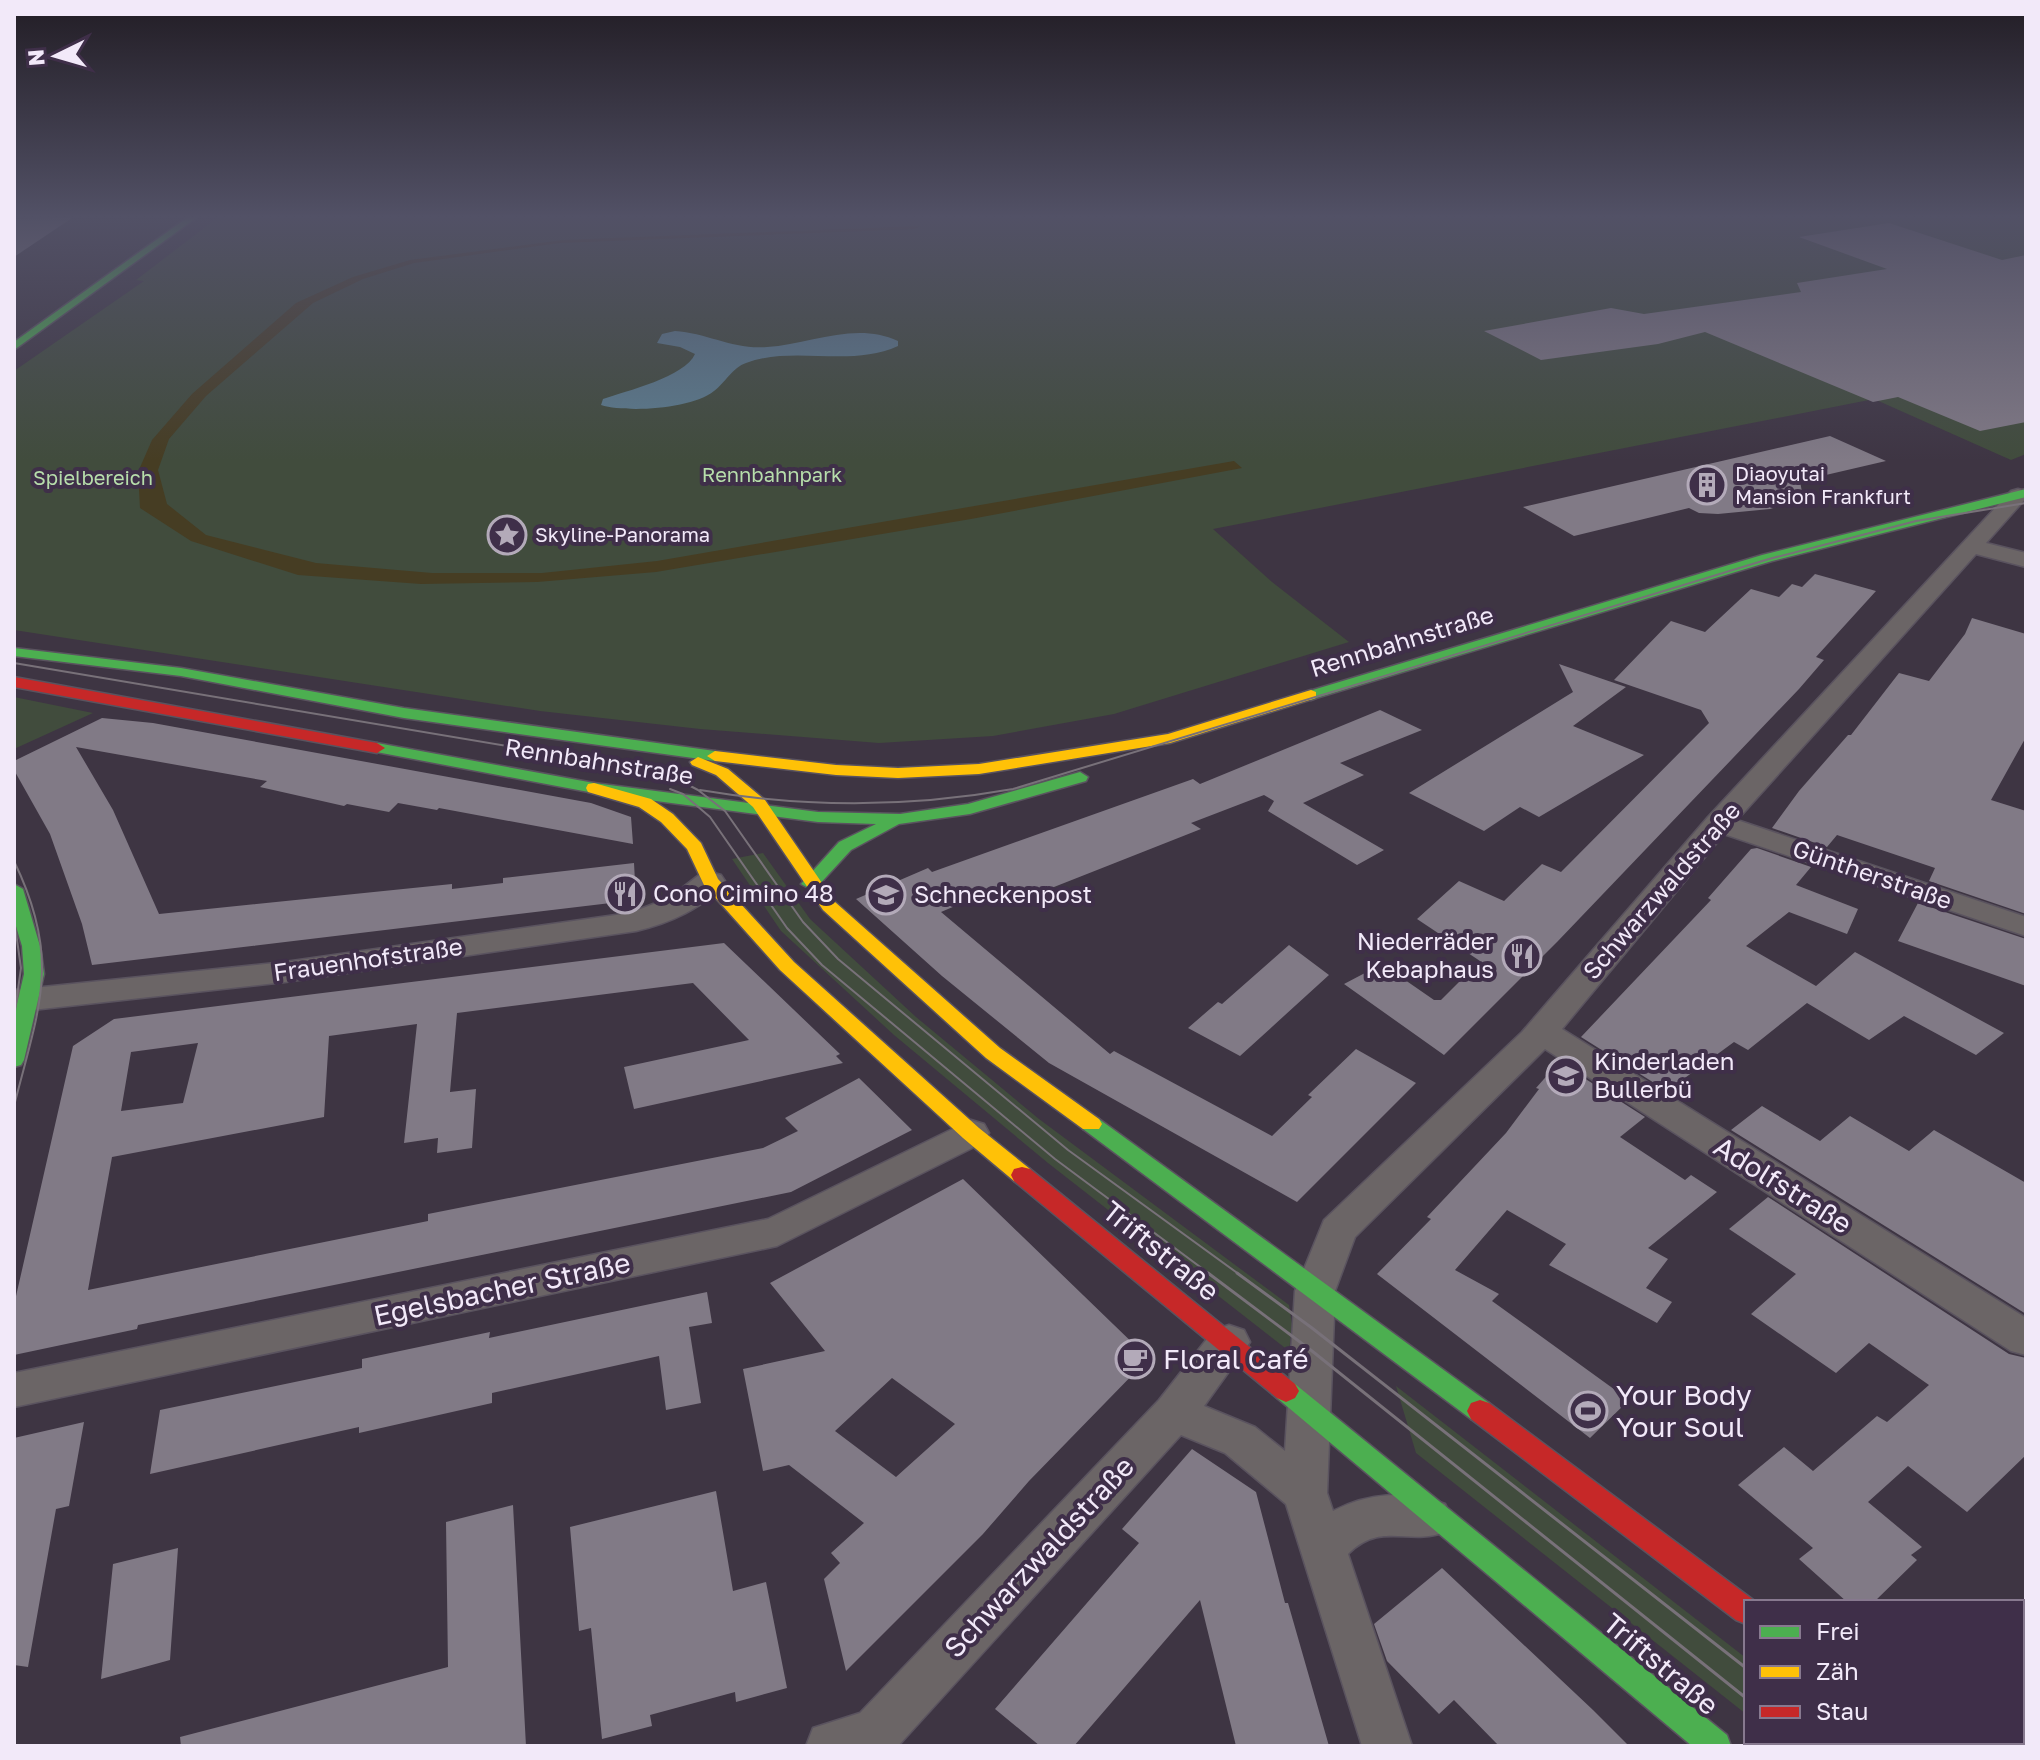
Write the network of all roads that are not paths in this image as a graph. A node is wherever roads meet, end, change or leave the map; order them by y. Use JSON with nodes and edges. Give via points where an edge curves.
{"nodes":[{"id":1,"x":83,"y":297,"type":"edge"},
{"id":2,"x":14,"y":347,"type":"edge"},
{"id":3,"x":2022,"y":494,"type":"edge"},
{"id":4,"x":1913,"y":502,"type":"dead end"},
{"id":5,"x":1764,"y":540,"type":"dead end"},
{"id":6,"x":1969,"y":546,"type":"junction"},
{"id":7,"x":2026,"y":560,"type":"edge"},
{"id":8,"x":1647,"y":593,"type":"junction"},
{"id":9,"x":14,"y":652,"type":"edge"},
{"id":10,"x":14,"y":682,"type":"edge"},
{"id":11,"x":1170,"y":738,"type":"junction"},
{"id":12,"x":666,"y":751,"type":"junction"},
{"id":13,"x":826,"y":769,"type":"junction"},
{"id":14,"x":742,"y":784,"type":"junction"},
{"id":15,"x":594,"y":788,"type":"junction"},
{"id":16,"x":768,"y":812,"type":"junction"},
{"id":17,"x":702,"y":816,"type":"junction"},
{"id":18,"x":900,"y":819,"type":"junction"},
{"id":19,"x":1718,"y":823,"type":"junction"},
{"id":20,"x":695,"y":847,"type":"junction"},
{"id":21,"x":710,"y":881,"type":"junction"},
{"id":22,"x":810,"y":884,"type":"junction"},
{"id":23,"x":14,"y":889,"type":"edge"},
{"id":24,"x":2026,"y":927,"type":"edge"},
{"id":25,"x":22,"y":1000,"type":"edge"},
{"id":26,"x":1541,"y":1031,"type":"junction"},
{"id":27,"x":14,"y":1060,"type":"edge"},
{"id":28,"x":971,"y":1133,"type":"junction"},
{"id":29,"x":1315,"y":1291,"type":"junction"},
{"id":30,"x":2026,"y":1339,"type":"edge"},
{"id":31,"x":1229,"y":1342,"type":"junction"},
{"id":32,"x":14,"y":1390,"type":"edge"},
{"id":33,"x":1307,"y":1409,"type":"junction"},
{"id":34,"x":1174,"y":1413,"type":"junction"},
{"id":35,"x":1305,"y":1493,"type":"junction"},
{"id":36,"x":1447,"y":1521,"type":"junction"},
{"id":37,"x":1323,"y":1548,"type":"junction"},
{"id":38,"x":1744,"y":1609,"type":"edge"},
{"id":39,"x":831,"y":1746,"type":"edge"},
{"id":40,"x":1387,"y":1746,"type":"edge"},
{"id":41,"x":1716,"y":1746,"type":"edge"}],
"edges":[{"from":1,"to":2,"type":"main road"},
{"from":3,"to":4,"type":"main road"},
{"from":3,"to":6,"type":"street","name":"Schwarzwaldstraße"},
{"from":3,"to":8,"type":"main road","name":"Rennbahnstraße"},
{"from":5,"to":8,"type":"main road","name":"Rennbahnstraße"},
{"from":6,"to":7,"type":"street"},
{"from":6,"to":19,"type":"street","name":"Schwarzwaldstraße"},
{"from":8,"to":11,"type":"main road","name":"Rennbahnstraße"},
{"from":9,"to":12,"type":"main road","name":"Rennbahnstraße","via":[[181,672],[404,713]]},
{"from":10,"to":15,"type":"main road","name":"Rennbahnstraße"},
{"from":11,"to":13,"type":"main road","name":"Rennbahnstraße","via":[[979,769]]},
{"from":11,"to":18,"type":"main road","name":"Rennbahnstraße","via":[[1098,771],[970,809]]},
{"from":12,"to":13,"type":"main road","name":"Rennbahnstraße"},
{"from":12,"to":14,"type":"main road","via":[[715,767]]},
{"from":13,"to":14,"type":"main road","via":[[783,771]]},
{"from":14,"to":16,"type":"main road"},
{"from":14,"to":17,"type":"main road"},
{"from":15,"to":17,"type":"main road","name":"Rennbahnstraße"},
{"from":15,"to":20,"type":"main road","name":"Triftstraße","via":[[645,803]]},
{"from":16,"to":17,"type":"main road","name":"Rennbahnstraße"},
{"from":16,"to":18,"type":"main road","name":"Rennbahnstraße"},
{"from":16,"to":22,"type":"main road"},
{"from":17,"to":20,"type":"main road"},
{"from":18,"to":22,"type":"main road","via":[[861,833],[836,850]]},
{"from":19,"to":24,"type":"street","name":"Güntherstraße"},
{"from":19,"to":26,"type":"street","name":"Schwarzwaldstraße"},
{"from":20,"to":21,"type":"main road","name":"Triftstraße"},
{"from":21,"to":25,"type":"street","name":"Frauenhofstraße","via":[[680,904],[636,922],[285,972]]},
{"from":21,"to":28,"type":"main road","name":"Triftstraße","via":[[787,966]]},
{"from":22,"to":29,"type":"main road","via":[[993,1053]]},
{"from":23,"to":25,"type":"main road","via":[[34,974]]},
{"from":25,"to":27,"type":"main road"},
{"from":26,"to":29,"type":"street","name":"Schwarzwaldstraße","via":[[1338,1230]]},
{"from":26,"to":30,"type":"street","name":"Adolfstraße"},
{"from":28,"to":31,"type":"main road","name":"Triftstraße"},
{"from":28,"to":32,"type":"street","name":"Egelsbacher Straße","via":[[777,1232]]},
{"from":29,"to":33,"type":"street","name":"Schwarzwaldstraße"},
{"from":29,"to":38,"type":"main road"},
{"from":31,"to":33,"type":"main road","name":"Triftstraße"},
{"from":31,"to":34,"type":"street","name":"Schwarzwaldstraße"},
{"from":33,"to":35,"type":"street","name":"Schwarzwaldstraße"},
{"from":33,"to":36,"type":"main road","name":"Triftstraße"},
{"from":34,"to":35,"type":"street","via":[[1240,1440]]},
{"from":34,"to":39,"type":"street","name":"Schwarzwaldstraße","via":[[875,1734]]},
{"from":35,"to":37,"type":"street"},
{"from":36,"to":37,"type":"street","via":[[1367,1515],[1340,1527]]},
{"from":36,"to":41,"type":"main road","name":"Triftstraße"},
{"from":37,"to":40,"type":"street"}]}
